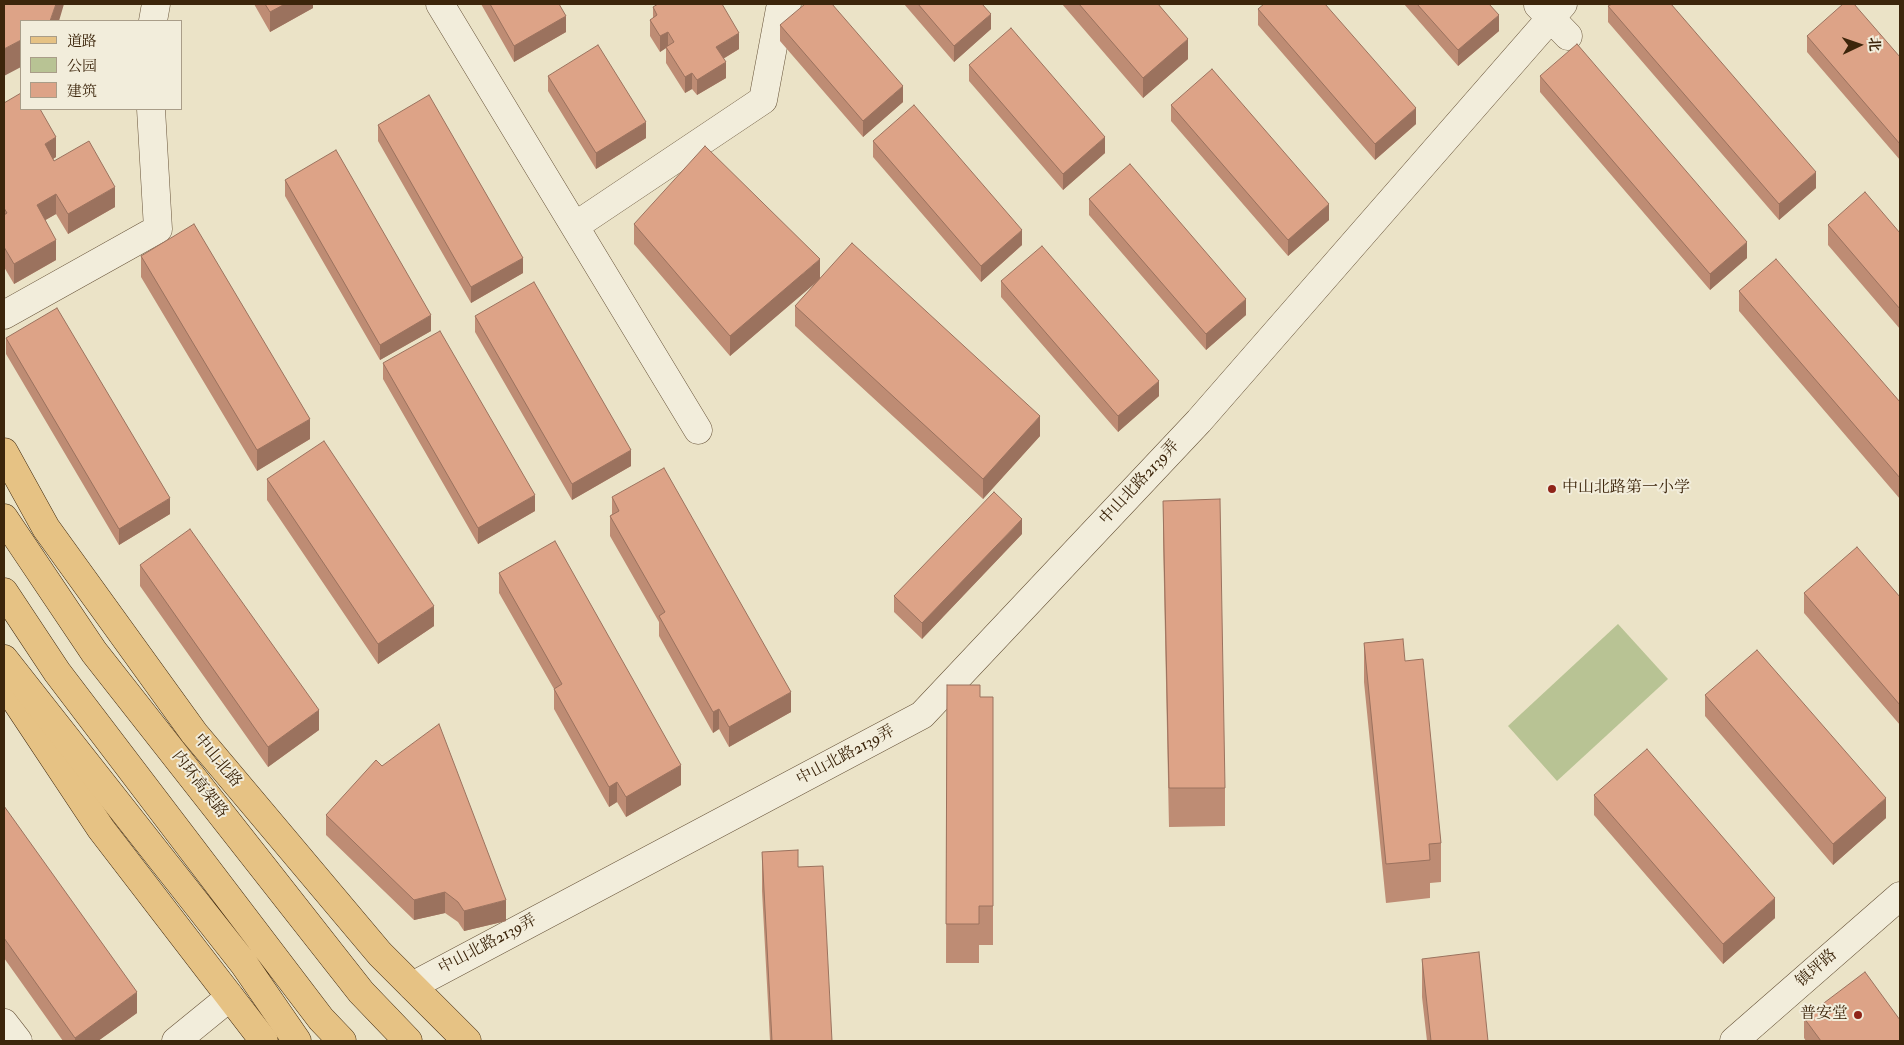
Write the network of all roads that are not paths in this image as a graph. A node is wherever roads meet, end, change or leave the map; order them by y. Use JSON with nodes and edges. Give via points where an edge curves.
{"nodes":[{"id":1,"x":156,"y":4,"type":"edge"},
{"id":2,"x":440,"y":4,"type":"edge"},
{"id":3,"x":787,"y":4,"type":"edge"},
{"id":4,"x":1554,"y":15,"type":"edge"},
{"id":5,"x":153,"y":20,"type":"edge"},
{"id":6,"x":151,"y":110,"type":"edge"},
{"id":7,"x":575,"y":226,"type":"junction"},
{"id":8,"x":4,"y":315,"type":"edge"},
{"id":9,"x":698,"y":430,"type":"dead end"},
{"id":10,"x":4,"y":452,"type":"edge"},
{"id":11,"x":4,"y":518,"type":"edge"},
{"id":12,"x":4,"y":592,"type":"edge"},
{"id":13,"x":4,"y":659,"type":"edge"},
{"id":14,"x":4,"y":683,"type":"edge"},
{"id":15,"x":1900,"y":896,"type":"edge"},
{"id":16,"x":412,"y":986,"type":"junction"},
{"id":17,"x":230,"y":996,"type":"junction"},
{"id":18,"x":4,"y":1023,"type":"edge"},
{"id":19,"x":18,"y":1041,"type":"edge"},
{"id":20,"x":176,"y":1041,"type":"edge"},
{"id":21,"x":264,"y":1041,"type":"edge"},
{"id":22,"x":297,"y":1041,"type":"edge"},
{"id":23,"x":342,"y":1041,"type":"edge"},
{"id":24,"x":408,"y":1041,"type":"edge"},
{"id":25,"x":467,"y":1041,"type":"edge"},
{"id":26,"x":1734,"y":1041,"type":"edge"}],
"edges":[{"from":1,"to":5,"type":"street"},
{"from":2,"to":7,"type":"street"},
{"from":3,"to":7,"type":"street","via":[[780,9],[764,100]]},
{"from":4,"to":16,"type":"street","name":"中山北路2139弄","via":[[1199,421],[922,715]]},
{"from":6,"to":8,"type":"street","via":[[158,229]]},
{"from":7,"to":9,"type":"street"},
{"from":10,"to":16,"type":"main road","name":"中山北路","via":[[46,528],[194,733],[380,954]]},
{"from":11,"to":24,"type":"main road","name":"内环高架路","via":[[94,652],[361,992]]},
{"from":12,"to":23,"type":"main road","via":[[58,672],[321,1019]]},
{"from":13,"to":22,"type":"main road","via":[[244,964]]},
{"from":14,"to":17,"type":"main road","via":[[102,829]]},
{"from":15,"to":26,"type":"street","name":"镇坪路"},
{"from":16,"to":25,"type":"main road","name":"中山北路"},
{"from":17,"to":20,"type":"street"},
{"from":17,"to":21,"type":"main road"},
{"from":18,"to":19,"type":"street"}]}
